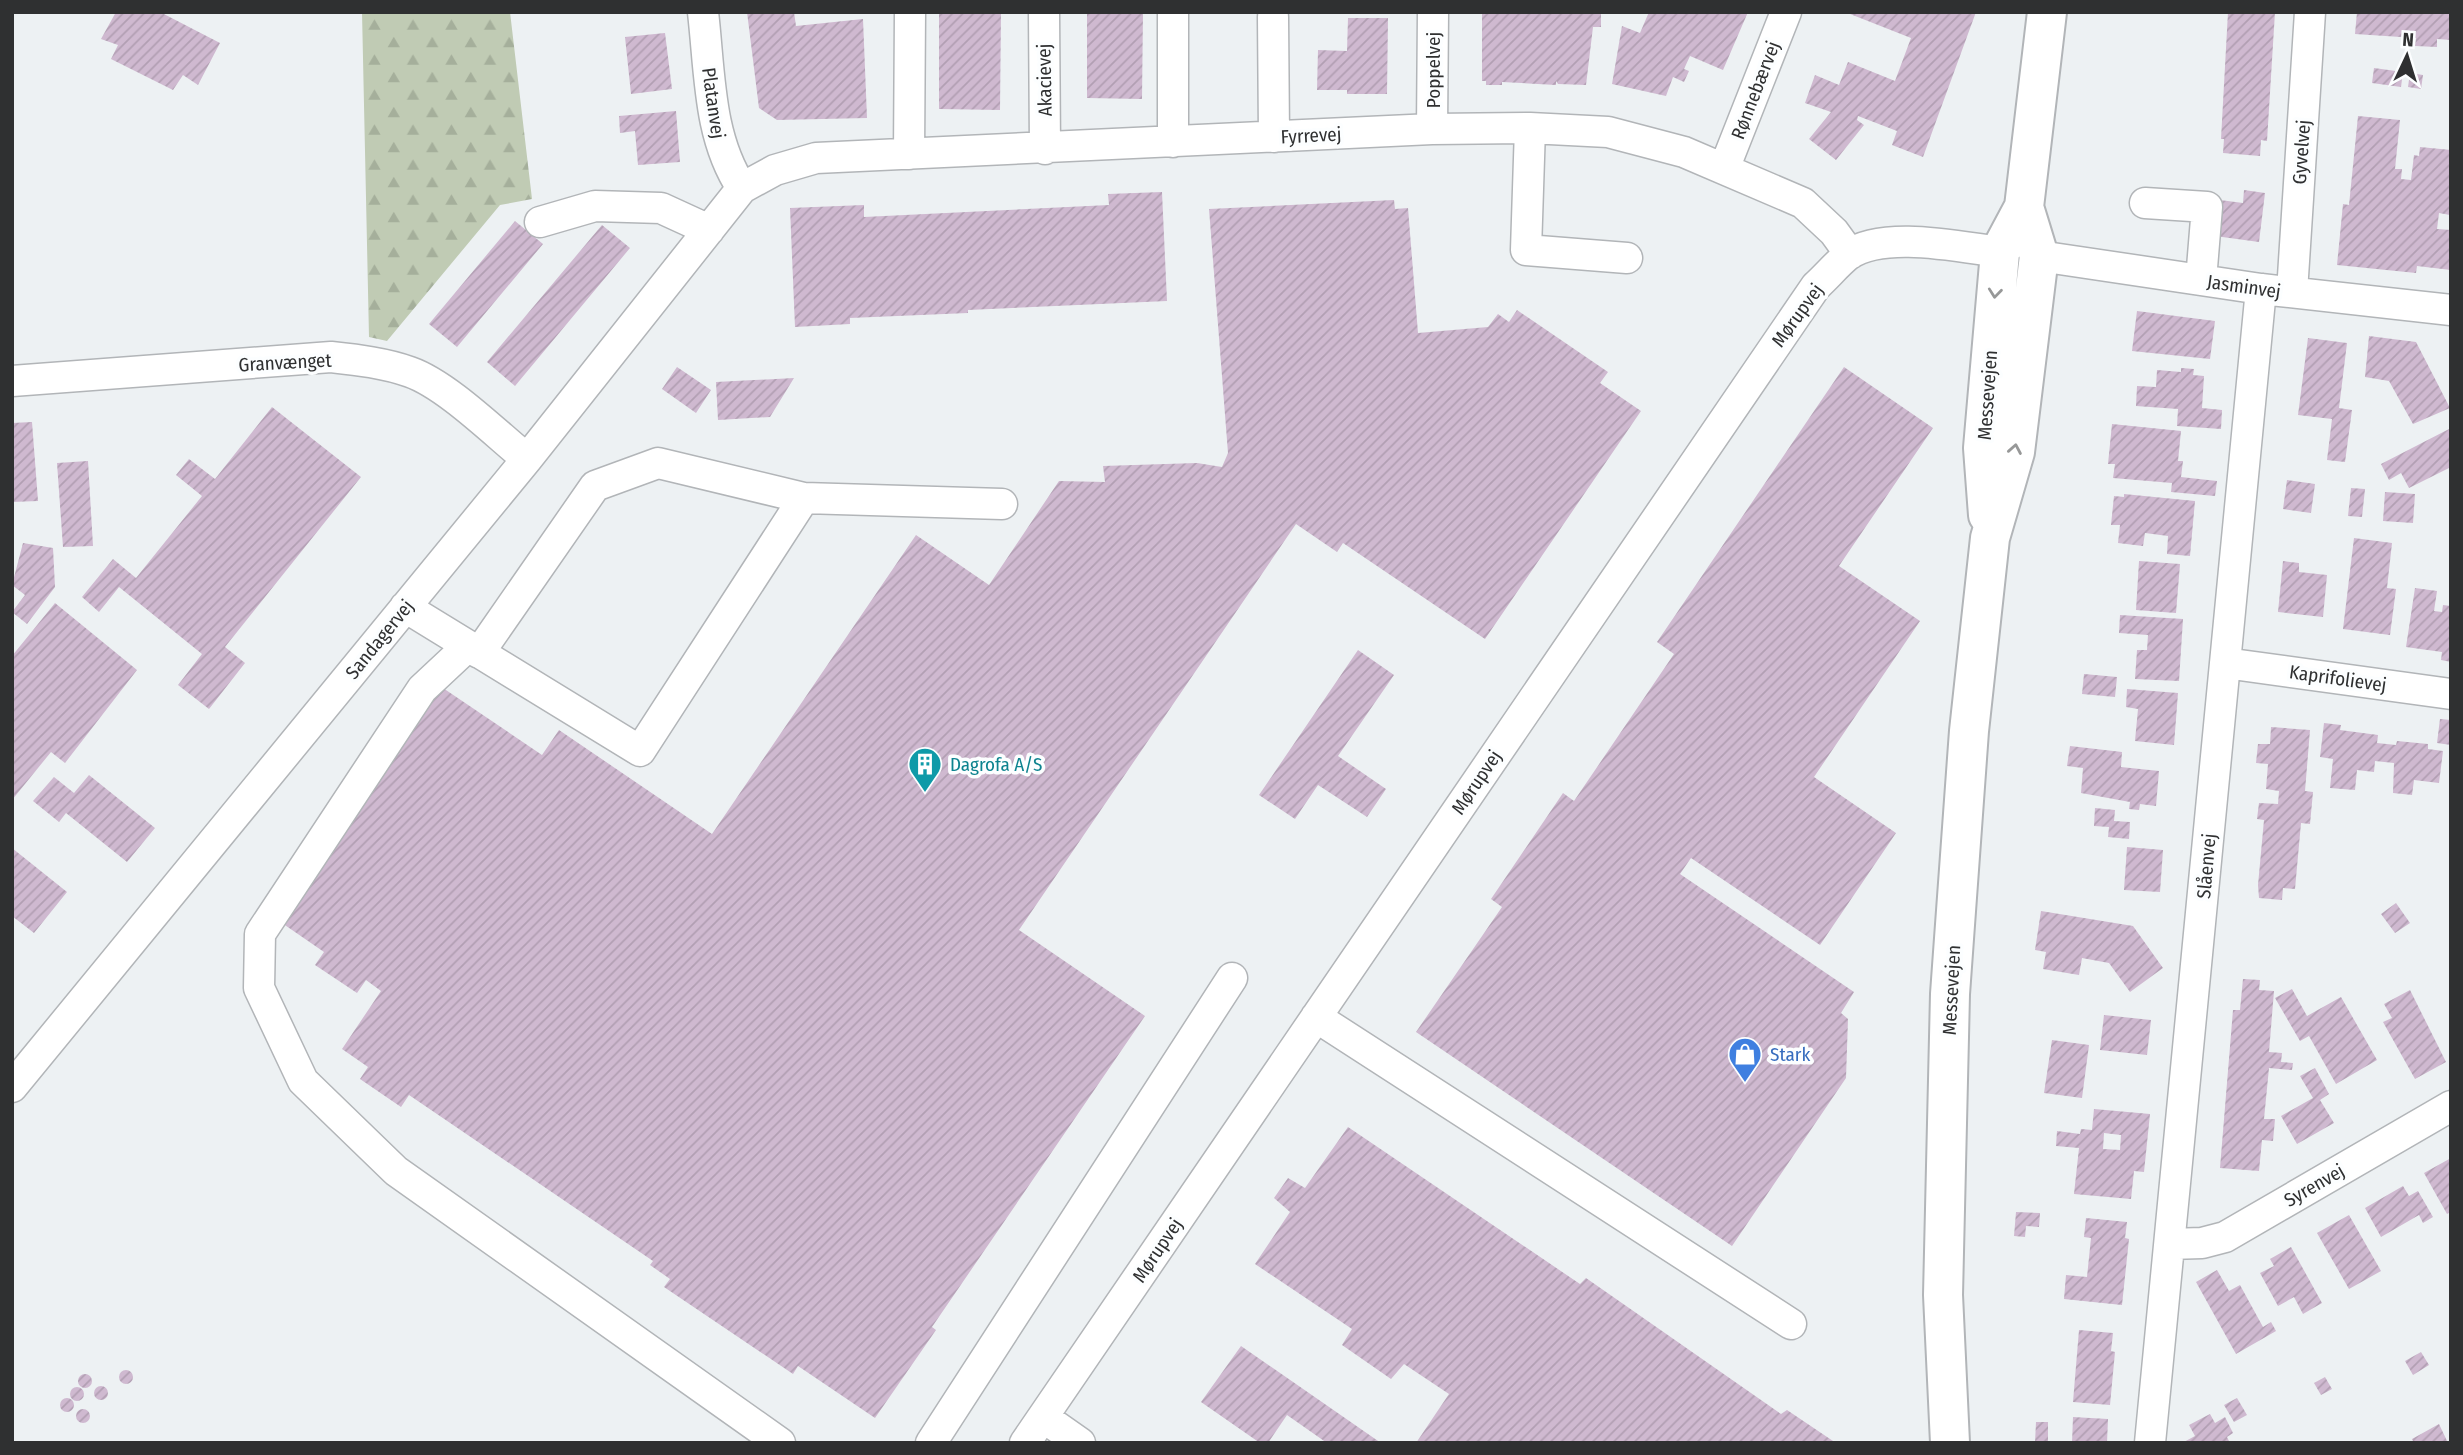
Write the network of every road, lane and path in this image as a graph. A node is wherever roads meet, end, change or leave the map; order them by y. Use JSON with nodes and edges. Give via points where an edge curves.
{"nodes":[{"id":1,"x":703,"y":12,"type":"edge"},
{"id":2,"x":910,"y":12,"type":"edge"},
{"id":3,"x":1044,"y":12,"type":"edge"},
{"id":4,"x":1173,"y":12,"type":"edge"},
{"id":5,"x":1433,"y":12,"type":"edge"},
{"id":6,"x":1786,"y":12,"type":"edge"},
{"id":7,"x":2047,"y":12,"type":"edge"},
{"id":8,"x":2310,"y":12,"type":"edge"},
{"id":9,"x":1273,"y":17,"type":"dead end"},
{"id":10,"x":1530,"y":128,"type":"junction"},
{"id":11,"x":1432,"y":129,"type":"junction"},
{"id":12,"x":1274,"y":137,"type":"junction"},
{"id":13,"x":1173,"y":142,"type":"junction"},
{"id":14,"x":1045,"y":149,"type":"junction"},
{"id":15,"x":909,"y":154,"type":"junction"},
{"id":16,"x":1724,"y":169,"type":"junction"},
{"id":17,"x":742,"y":188,"type":"junction"},
{"id":18,"x":2145,"y":203,"type":"dead end"},
{"id":19,"x":2024,"y":207,"type":"junction"},
{"id":20,"x":540,"y":222,"type":"dead end"},
{"id":21,"x":709,"y":230,"type":"junction"},
{"id":22,"x":2000,"y":251,"type":"junction"},
{"id":23,"x":1850,"y":254,"type":"junction"},
{"id":24,"x":2039,"y":256,"type":"junction"},
{"id":25,"x":1627,"y":258,"type":"dead end"},
{"id":26,"x":2201,"y":280,"type":"junction"},
{"id":27,"x":2262,"y":289,"type":"junction"},
{"id":28,"x":2292,"y":292,"type":"junction"},
{"id":29,"x":2451,"y":310,"type":"edge"},
{"id":30,"x":12,"y":381,"type":"edge"},
{"id":31,"x":527,"y":459,"type":"junction"},
{"id":32,"x":804,"y":498,"type":"junction"},
{"id":33,"x":1002,"y":504,"type":"dead end"},
{"id":34,"x":1990,"y":538,"type":"junction"},
{"id":35,"x":405,"y":607,"type":"junction"},
{"id":36,"x":474,"y":650,"type":"junction"},
{"id":37,"x":2225,"y":663,"type":"junction"},
{"id":38,"x":2451,"y":694,"type":"edge"},
{"id":39,"x":1232,"y":978,"type":"dead end"},
{"id":40,"x":1316,"y":1017,"type":"junction"},
{"id":41,"x":14,"y":1080,"type":"edge"},
{"id":42,"x":2451,"y":1106,"type":"edge"},
{"id":43,"x":2170,"y":1244,"type":"junction"},
{"id":44,"x":1791,"y":1324,"type":"dead end"},
{"id":45,"x":1043,"y":1417,"type":"junction"},
{"id":46,"x":780,"y":1443,"type":"edge"},
{"id":47,"x":931,"y":1443,"type":"edge"},
{"id":48,"x":1025,"y":1443,"type":"edge"},
{"id":49,"x":1080,"y":1443,"type":"edge"},
{"id":50,"x":1950,"y":1443,"type":"edge"},
{"id":51,"x":2150,"y":1443,"type":"edge"}],
"edges":[{"from":1,"to":17,"type":"street","name":"Platanvej","via":[[718,139]]},
{"from":2,"to":15,"type":"street"},
{"from":3,"to":14,"type":"street","name":"Akacievej"},
{"from":4,"to":13,"type":"street"},
{"from":5,"to":11,"type":"street","name":"Poppelvej"},
{"from":6,"to":16,"type":"street","name":"Rønnebærvej"},
{"from":7,"to":19,"type":"main road","name":"Messevejen"},
{"from":8,"to":28,"type":"street","name":"Gyvelvej"},
{"from":9,"to":12,"type":"street"},
{"from":10,"to":11,"type":"street","name":"Fyrrevej"},
{"from":10,"to":16,"type":"street","name":"Fyrrevej","via":[[1608,132],[1684,152]]},
{"from":10,"to":25,"type":"street","via":[[1526,250]]},
{"from":11,"to":12,"type":"street","name":"Fyrrevej"},
{"from":12,"to":13,"type":"street","name":"Fyrrevej"},
{"from":13,"to":14,"type":"street","name":"Fyrrevej"},
{"from":14,"to":15,"type":"street","name":"Fyrrevej"},
{"from":15,"to":17,"type":"street","name":"Fyrrevej","via":[[816,158],[775,170]]},
{"from":16,"to":23,"type":"street","name":"Fyrrevej","via":[[1803,203],[1835,232]]},
{"from":17,"to":21,"type":"street","name":"Sandagervej"},
{"from":18,"to":26,"type":"street","via":[[2207,207]]},
{"from":19,"to":22,"type":"main road","name":"Messevejen"},
{"from":19,"to":24,"type":"main road","name":"Messevejen"},
{"from":20,"to":21,"type":"street","via":[[595,206],[661,208]]},
{"from":21,"to":31,"type":"street","name":"Sandagervej"},
{"from":22,"to":23,"type":"street","name":"Mørupvej","via":[[1920,243],[1880,244]]},
{"from":22,"to":24,"type":"main road"},
{"from":22,"to":34,"type":"main road","name":"Messevejen","one_way":true,"via":[[1983,448]]},
{"from":23,"to":40,"type":"street","name":"Mørupvej","via":[[1816,286]]},
{"from":24,"to":26,"type":"street","name":"Jasminvej"},
{"from":34,"to":24,"type":"main road","name":"Messevejen","one_way":true,"via":[[2015,452]]},
{"from":26,"to":27,"type":"street","name":"Jasminvej"},
{"from":27,"to":28,"type":"street","name":"Jasminvej"},
{"from":27,"to":37,"type":"street","name":"Slåenvej"},
{"from":28,"to":29,"type":"street","name":"Jasminvej"},
{"from":30,"to":31,"type":"street","name":"Granvænget","via":[[331,357],[366,361],[413,372],[453,398]]},
{"from":31,"to":35,"type":"street","name":"Sandagervej"},
{"from":32,"to":33,"type":"street"},
{"from":32,"to":36,"type":"street","via":[[657,463],[595,486]]},
{"from":32,"to":36,"type":"street","via":[[640,751]]},
{"from":34,"to":50,"type":"main road","name":"Messevejen","via":[[1969,731],[1950,994],[1943,1295]]},
{"from":35,"to":36,"type":"street"},
{"from":35,"to":41,"type":"street","name":"Sandagervej"},
{"from":36,"to":46,"type":"street","via":[[422,689],[260,934],[259,988],[303,1081],[396,1171]]},
{"from":37,"to":38,"type":"street","name":"Kaprifolievej"},
{"from":37,"to":43,"type":"street","name":"Slåenvej"},
{"from":39,"to":47,"type":"street"},
{"from":40,"to":44,"type":"street"},
{"from":40,"to":45,"type":"street","name":"Mørupvej"},
{"from":42,"to":43,"type":"street","name":"Syrenvej","via":[[2225,1237]]},
{"from":43,"to":51,"type":"street","name":"Slåenvej"},
{"from":45,"to":48,"type":"street","name":"Mørupvej"},
{"from":45,"to":49,"type":"street"}]}
